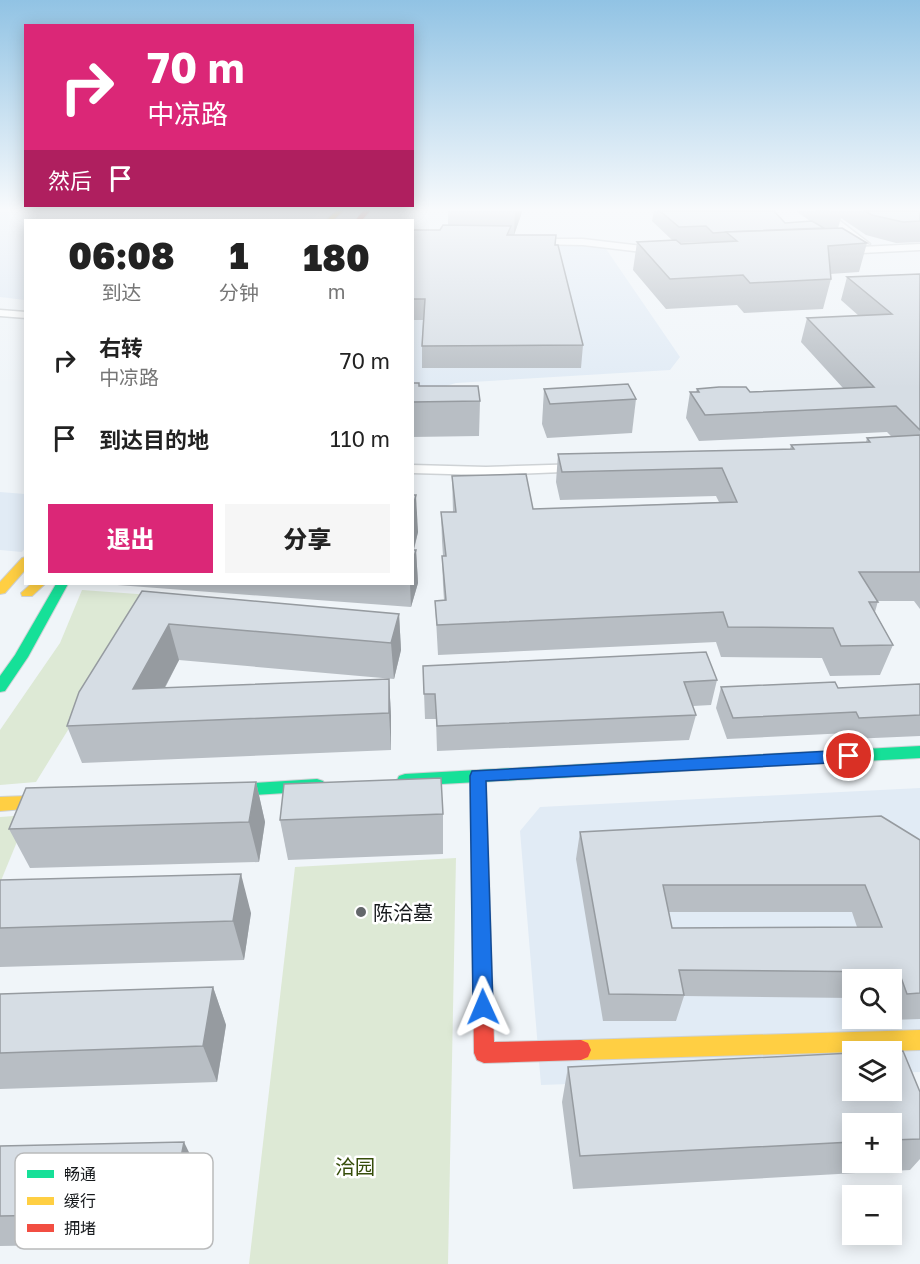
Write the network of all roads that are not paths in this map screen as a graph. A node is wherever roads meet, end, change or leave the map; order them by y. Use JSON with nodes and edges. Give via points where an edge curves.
{"nodes":[{"id":1,"x":0,"y":313,"type":"edge"},
{"id":2,"x":24,"y":315,"type":"edge"},
{"id":3,"x":601,"y":468,"type":"edge"},
{"id":4,"x":414,"y":469,"type":"edge"},
{"id":5,"x":24,"y":558,"type":"edge"},
{"id":6,"x":24,"y":564,"type":"edge"},
{"id":7,"x":24,"y":570,"type":"edge"},
{"id":8,"x":0,"y":579,"type":"edge"},
{"id":9,"x":61,"y":585,"type":"edge"},
{"id":10,"x":45,"y":587,"type":"edge"},
{"id":11,"x":4,"y":590,"type":"edge"},
{"id":12,"x":27,"y":593,"type":"dead end"},
{"id":13,"x":25,"y":620,"type":"dead end"},
{"id":14,"x":0,"y":687,"type":"edge"},
{"id":15,"x":920,"y":752,"type":"edge"},
{"id":16,"x":478,"y":776,"type":"junction"},
{"id":17,"x":391,"y":781,"type":"edge"},
{"id":18,"x":334,"y":784,"type":"edge"},
{"id":19,"x":207,"y":792,"type":"edge"},
{"id":20,"x":69,"y":800,"type":"edge"},
{"id":21,"x":0,"y":804,"type":"edge"},
{"id":22,"x":920,"y":1040,"type":"edge"}],
"edges":[{"from":1,"to":2,"type":"street"},
{"from":3,"to":4,"type":"street"},
{"from":5,"to":8,"type":"street"},
{"from":6,"to":11,"type":"street"},
{"from":7,"to":11,"type":"street"},
{"from":9,"to":14,"type":"street"},
{"from":10,"to":12,"type":"street"},
{"from":10,"to":13,"type":"street"},
{"from":15,"to":16,"type":"street"},
{"from":16,"to":17,"type":"street"},
{"from":16,"to":22,"type":"street","via":[[484,1053]]},
{"from":18,"to":19,"type":"street"},
{"from":20,"to":21,"type":"street"}]}
